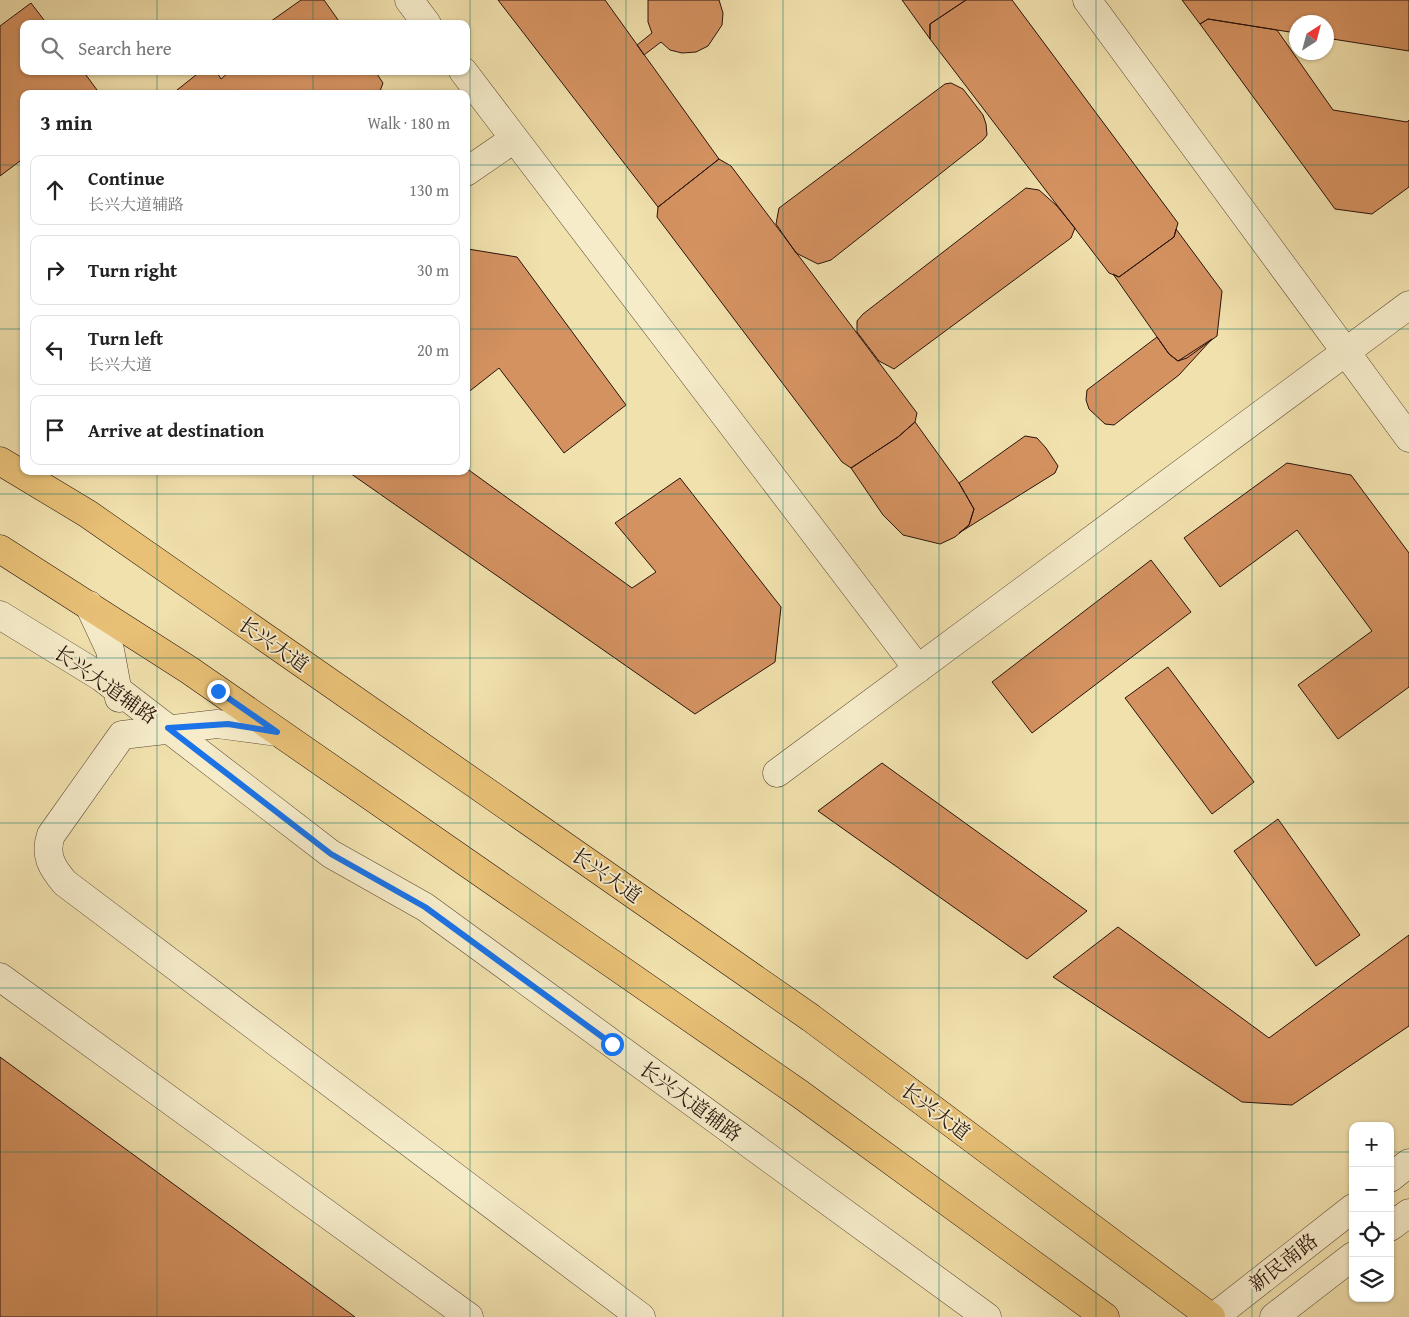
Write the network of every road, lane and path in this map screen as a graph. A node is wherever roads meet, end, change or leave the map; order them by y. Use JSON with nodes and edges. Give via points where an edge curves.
{"nodes":[{"id":1,"x":409,"y":0,"type":"edge"},
{"id":2,"x":1087,"y":0,"type":"edge"},
{"id":3,"x":424,"y":20,"type":"edge"},
{"id":4,"x":466,"y":75,"type":"edge"},
{"id":5,"x":514,"y":138,"type":"junction"},
{"id":6,"x":470,"y":169,"type":"edge"},
{"id":7,"x":1409,"y":306,"type":"edge"},
{"id":8,"x":1346,"y":352,"type":"junction"},
{"id":9,"x":1409,"y":438,"type":"edge"},
{"id":10,"x":0,"y":461,"type":"edge"},
{"id":11,"x":20,"y":473,"type":"edge"},
{"id":12,"x":23,"y":475,"type":"edge"},
{"id":13,"x":0,"y":549,"type":"edge"},
{"id":14,"x":89,"y":605,"type":"junction"},
{"id":15,"x":0,"y":615,"type":"edge"},
{"id":16,"x":918,"y":669,"type":"junction"},
{"id":17,"x":119,"y":690,"type":"junction"},
{"id":18,"x":168,"y":728,"type":"junction"},
{"id":19,"x":277,"y":732,"type":"junction"},
{"id":20,"x":122,"y":735,"type":"junction"},
{"id":21,"x":777,"y":773,"type":"dead end"},
{"id":22,"x":0,"y":977,"type":"edge"},
{"id":23,"x":1409,"y":1163,"type":"edge"},
{"id":24,"x":1394,"y":1175,"type":"edge"},
{"id":25,"x":1349,"y":1211,"type":"edge"},
{"id":26,"x":1409,"y":1213,"type":"edge"},
{"id":27,"x":1394,"y":1225,"type":"edge"},
{"id":28,"x":1352,"y":1257,"type":"edge"},
{"id":29,"x":1208,"y":1314,"type":"edge"},
{"id":30,"x":469,"y":1317,"type":"edge"},
{"id":31,"x":642,"y":1317,"type":"edge"},
{"id":32,"x":987,"y":1317,"type":"edge"},
{"id":33,"x":1105,"y":1317,"type":"edge"},
{"id":34,"x":1274,"y":1317,"type":"edge"}],
"edges":[{"from":1,"to":3,"type":"street"},
{"from":2,"to":8,"type":"street"},
{"from":4,"to":5,"type":"street"},
{"from":5,"to":6,"type":"street"},
{"from":5,"to":16,"type":"street"},
{"from":7,"to":8,"type":"street"},
{"from":8,"to":9,"type":"street"},
{"from":8,"to":16,"type":"street"},
{"from":10,"to":11,"type":"main road","name":"长兴大道"},
{"from":12,"to":29,"type":"main road","name":"长兴大道","via":[[88,514],[803,1013]]},
{"from":13,"to":14,"type":"main road"},
{"from":14,"to":17,"type":"street","via":[[110,650]]},
{"from":14,"to":19,"type":"main road"},
{"from":15,"to":17,"type":"street","name":"长兴大道辅路"},
{"from":16,"to":21,"type":"street"},
{"from":17,"to":18,"type":"street","name":"长兴大道辅路"},
{"from":17,"to":20,"type":"street"},
{"from":18,"to":19,"type":"street","via":[[228,724]]},
{"from":18,"to":20,"type":"street"},
{"from":18,"to":32,"type":"street","name":"长兴大道辅路","via":[[331,854],[425,907]]},
{"from":19,"to":33,"type":"main road","via":[[800,1094]]},
{"from":20,"to":31,"type":"street","via":[[51,835],[49,861],[65,883]]},
{"from":22,"to":30,"type":"street"},
{"from":23,"to":24,"type":"street"},
{"from":25,"to":29,"type":"street","name":"新民南路"},
{"from":26,"to":27,"type":"street"},
{"from":28,"to":34,"type":"street","name":"新民南路"}]}
